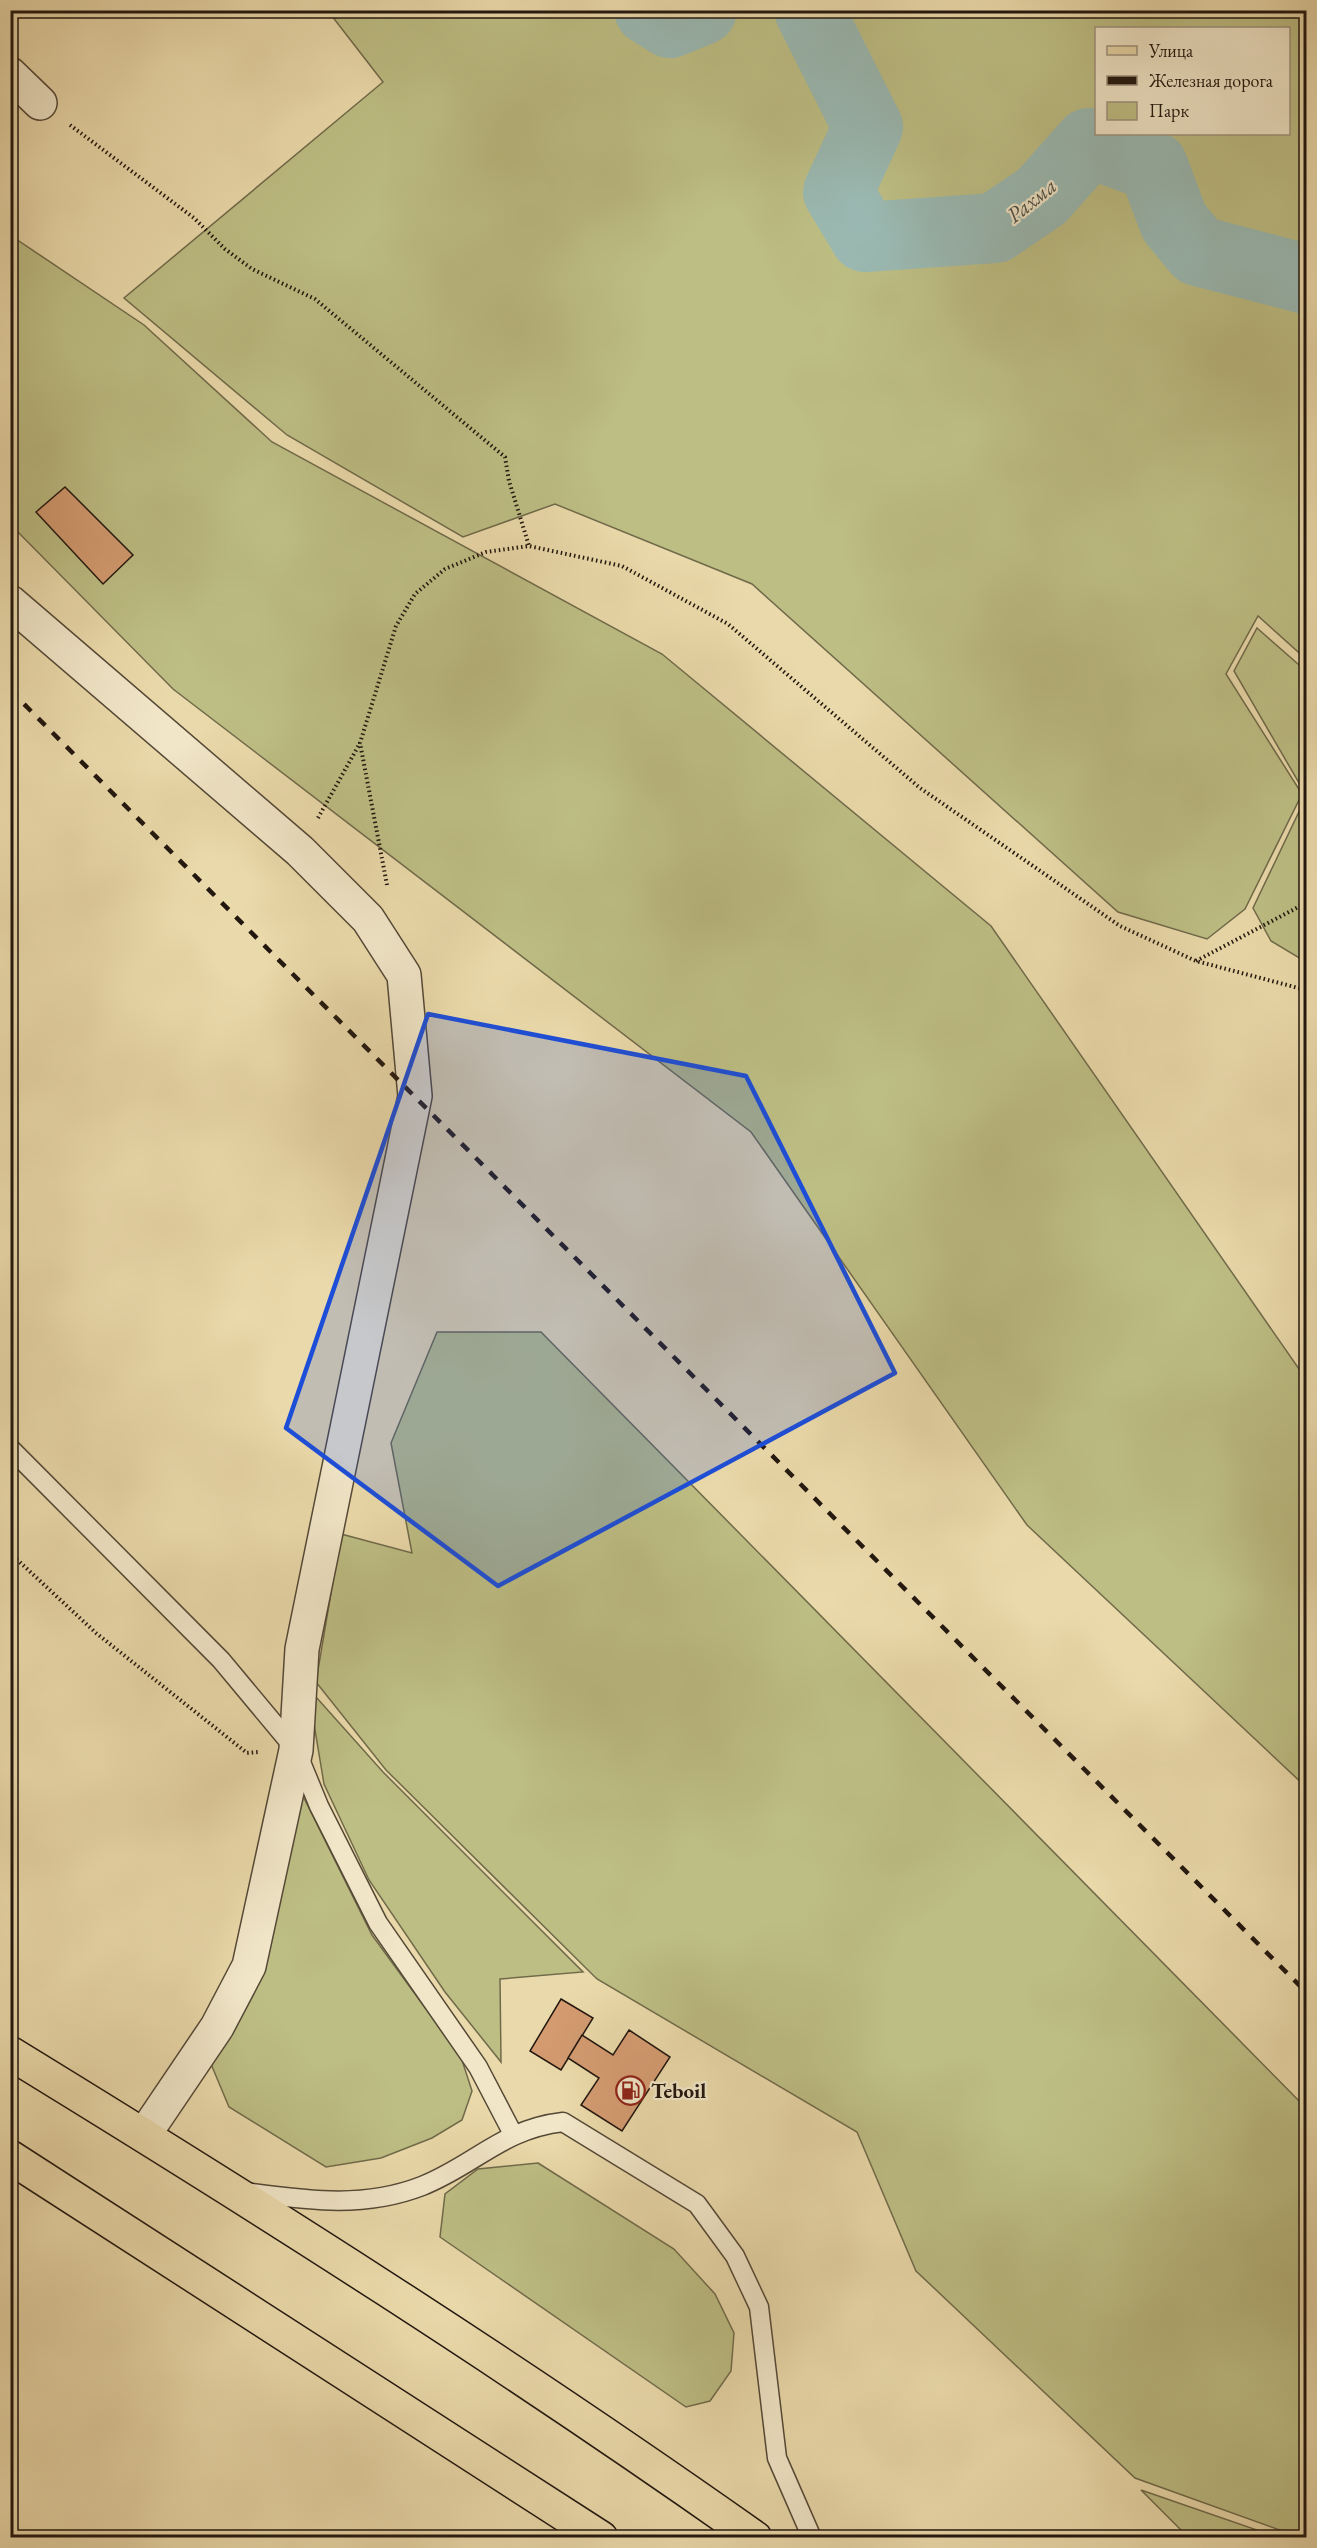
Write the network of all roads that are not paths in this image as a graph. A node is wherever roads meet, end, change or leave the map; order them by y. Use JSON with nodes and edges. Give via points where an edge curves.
{"nodes":[{"id":1,"x":10,"y":74,"type":"edge"},
{"id":2,"x":40,"y":103,"type":"road end"},
{"id":3,"x":10,"y":602,"type":"edge"},
{"id":4,"x":10,"y":1448,"type":"edge"},
{"id":5,"x":296,"y":1750,"type":"junction"},
{"id":6,"x":10,"y":2053,"type":"edge"},
{"id":7,"x":513,"y":2134,"type":"junction"},
{"id":8,"x":144,"y":2135,"type":"junction"},
{"id":9,"x":10,"y":2157,"type":"edge"},
{"id":10,"x":230,"y":2190,"type":"junction"},
{"id":11,"x":601,"y":2538,"type":"edge"},
{"id":12,"x":755,"y":2538,"type":"edge"},
{"id":13,"x":812,"y":2538,"type":"edge"}],
"edges":[{"from":1,"to":2,"type":"street"},
{"from":3,"to":5,"type":"street","via":[[300,851],[368,919],[404,975],[415,1096],[302,1649]]},
{"from":4,"to":5,"type":"lane","via":[[221,1660]]},
{"from":5,"to":7,"type":"lane","via":[[319,1806],[378,1923],[478,2067]]},
{"from":5,"to":8,"type":"street","via":[[249,1966],[217,2027]]},
{"from":6,"to":8,"type":"main road"},
{"from":7,"to":10,"type":"lane","via":[[423,2186],[367,2201],[323,2202]]},
{"from":7,"to":13,"type":"lane","via":[[537,2125],[563,2122],[697,2204],[735,2256],[759,2307],[777,2458]]},
{"from":8,"to":10,"type":"main road"},
{"from":9,"to":11,"type":"main road"},
{"from":10,"to":12,"type":"main road","via":[[595,2425]]}]}
